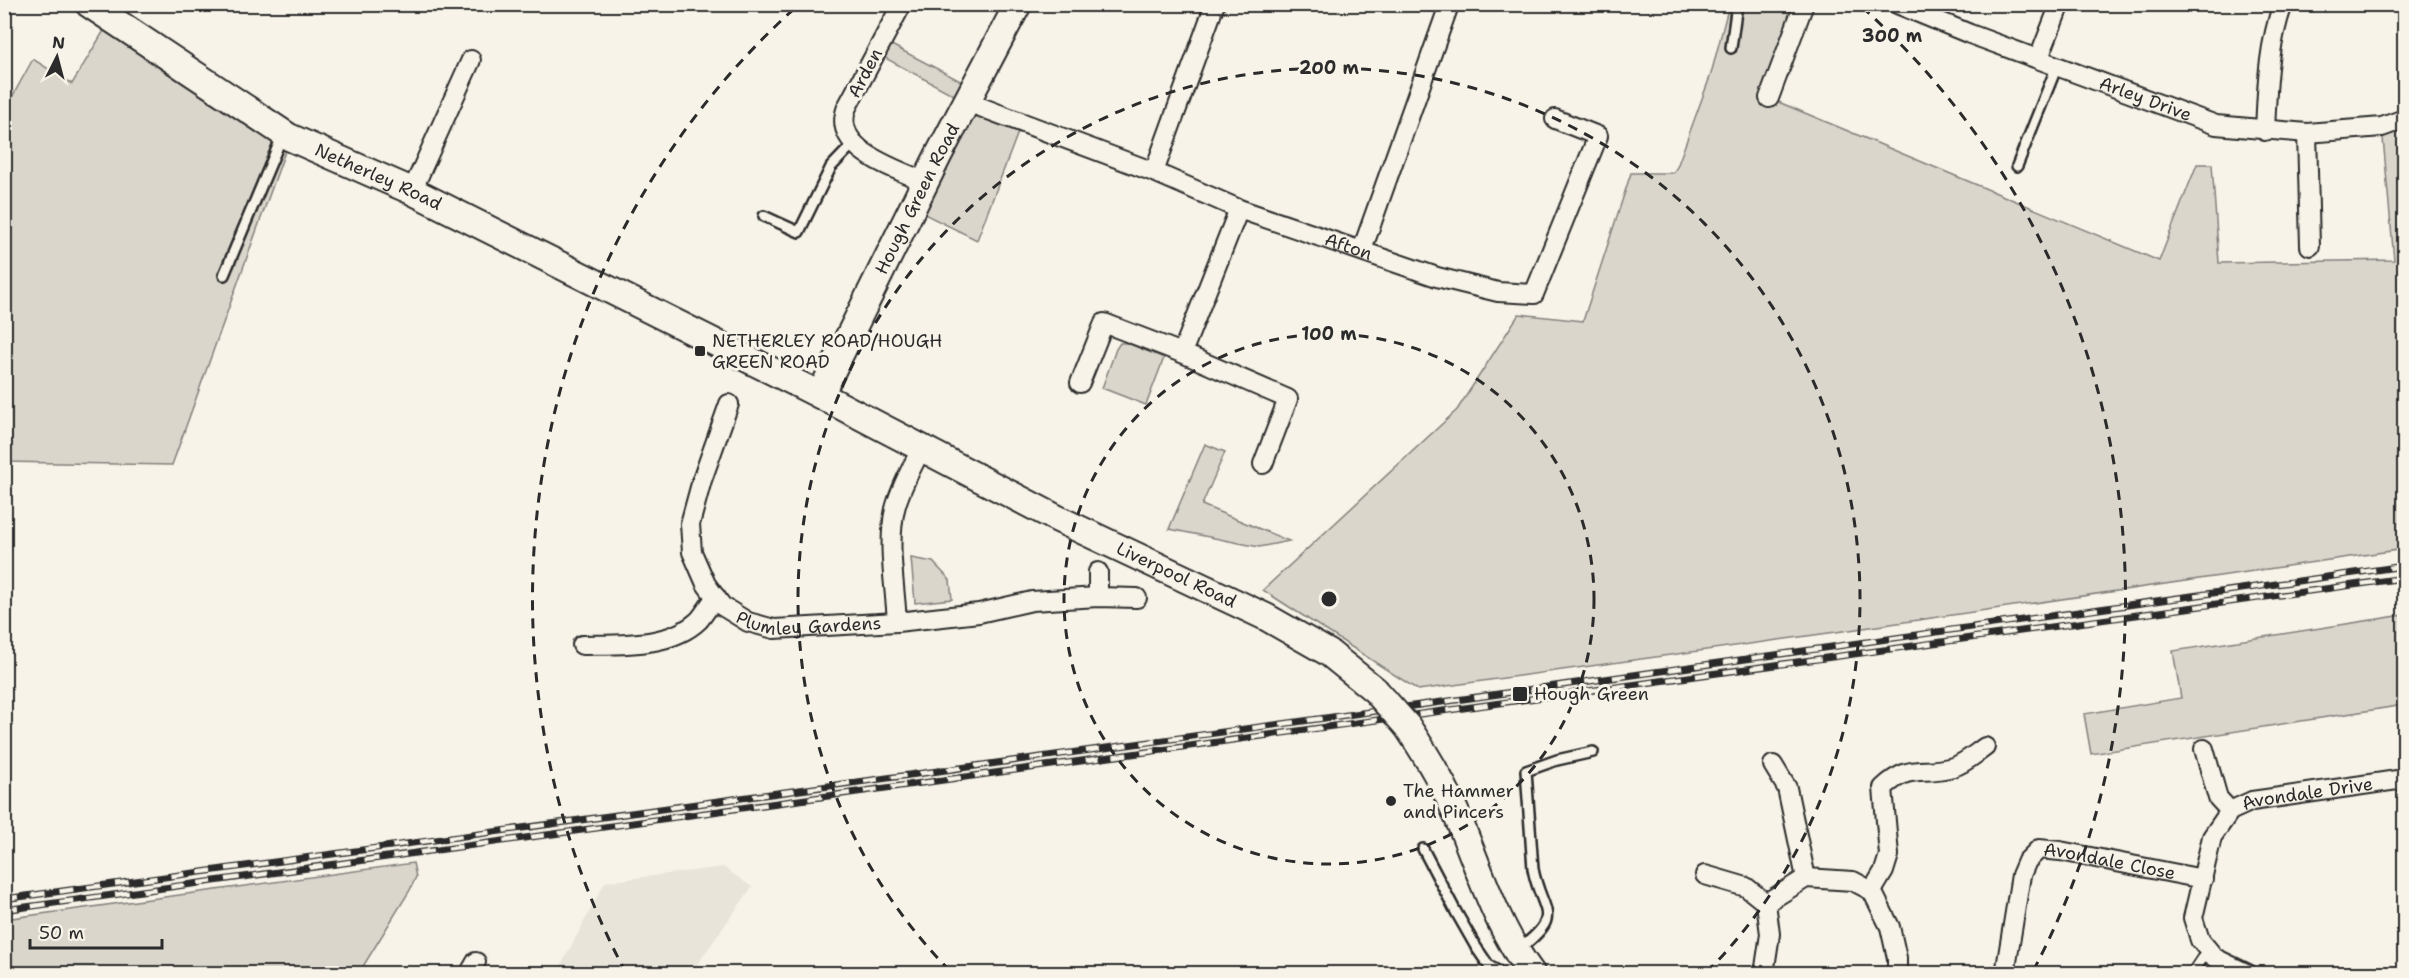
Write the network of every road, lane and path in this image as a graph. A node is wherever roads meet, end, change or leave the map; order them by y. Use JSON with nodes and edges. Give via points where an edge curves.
{"nodes":[{"id":1,"x":89,"y":4,"type":"edge"},
{"id":2,"x":902,"y":4,"type":"edge"},
{"id":3,"x":1018,"y":4,"type":"edge"},
{"id":4,"x":1215,"y":4,"type":"edge"},
{"id":5,"x":1737,"y":4,"type":"edge"},
{"id":6,"x":1804,"y":4,"type":"edge"},
{"id":7,"x":1897,"y":4,"type":"edge"},
{"id":8,"x":2060,"y":4,"type":"edge"},
{"id":9,"x":2283,"y":4,"type":"edge"},
{"id":10,"x":1448,"y":8,"type":"dead end"},
{"id":11,"x":1731,"y":48,"type":"dead end"},
{"id":12,"x":2039,"y":58,"type":"junction"},
{"id":13,"x":471,"y":60,"type":"dead end"},
{"id":14,"x":2057,"y":66,"type":"junction"},
{"id":15,"x":1769,"y":98,"type":"dead end"},
{"id":16,"x":967,"y":102,"type":"junction"},
{"id":17,"x":1555,"y":119,"type":"dead end"},
{"id":18,"x":2404,"y":119,"type":"edge"},
{"id":19,"x":2265,"y":130,"type":"junction"},
{"id":20,"x":2307,"y":134,"type":"junction"},
{"id":21,"x":289,"y":137,"type":"junction"},
{"id":22,"x":853,"y":144,"type":"junction"},
{"id":23,"x":2017,"y":166,"type":"dead end"},
{"id":24,"x":1154,"y":172,"type":"junction"},
{"id":25,"x":925,"y":182,"type":"junction"},
{"id":26,"x":412,"y":191,"type":"junction"},
{"id":27,"x":1239,"y":209,"type":"junction"},
{"id":28,"x":764,"y":216,"type":"dead end"},
{"id":29,"x":2310,"y":246,"type":"dead end"},
{"id":30,"x":1362,"y":250,"type":"junction"},
{"id":31,"x":224,"y":275,"type":"dead end"},
{"id":32,"x":679,"y":326,"type":"joint"},
{"id":33,"x":1182,"y":353,"type":"junction"},
{"id":34,"x":1080,"y":383,"type":"dead end"},
{"id":35,"x":820,"y":395,"type":"junction"},
{"id":36,"x":729,"y":404,"type":"dead end"},
{"id":37,"x":921,"y":449,"type":"junction"},
{"id":38,"x":1263,"y":464,"type":"dead end"},
{"id":39,"x":1098,"y":572,"type":"dead end"},
{"id":40,"x":716,"y":597,"type":"junction"},
{"id":41,"x":1098,"y":597,"type":"junction"},
{"id":42,"x":1137,"y":598,"type":"dead end"},
{"id":43,"x":897,"y":622,"type":"junction"},
{"id":44,"x":582,"y":645,"type":"dead end"},
{"id":45,"x":1985,"y":747,"type":"dead end"},
{"id":46,"x":2204,"y":748,"type":"dead end"},
{"id":47,"x":1593,"y":752,"type":"dead end"},
{"id":48,"x":1773,"y":765,"type":"dead end"},
{"id":49,"x":2404,"y":779,"type":"edge"},
{"id":50,"x":2230,"y":811,"type":"junction"},
{"id":51,"x":1423,"y":849,"type":"dead end"},
{"id":52,"x":1705,"y":875,"type":"dead end"},
{"id":53,"x":1806,"y":878,"type":"junction"},
{"id":54,"x":2203,"y":879,"type":"junction"},
{"id":55,"x":1872,"y":891,"type":"junction"},
{"id":56,"x":1766,"y":903,"type":"junction"},
{"id":57,"x":2208,"y":950,"type":"junction"},
{"id":58,"x":1519,"y":970,"type":"edge"},
{"id":59,"x":1764,"y":974,"type":"edge"},
{"id":60,"x":1897,"y":974,"type":"edge"},
{"id":61,"x":2005,"y":974,"type":"edge"},
{"id":62,"x":2192,"y":974,"type":"edge"},
{"id":63,"x":2248,"y":974,"type":"edge"}],
"edges":[{"from":1,"to":21,"type":"main road","name":"Netherley Road"},
{"from":2,"to":22,"type":"street","name":"Arden","via":[[845,112],[844,124]]},
{"from":3,"to":16,"type":"main road","name":"Hough Green Road"},
{"from":4,"to":24,"type":"street"},
{"from":5,"to":11,"type":"lane"},
{"from":6,"to":15,"type":"street"},
{"from":7,"to":12,"type":"street","name":"Arley Drive"},
{"from":8,"to":12,"type":"street"},
{"from":9,"to":19,"type":"street","via":[[2268,59]]},
{"from":10,"to":30,"type":"street"},
{"from":12,"to":14,"type":"street","name":"Arley Drive"},
{"from":13,"to":26,"type":"street"},
{"from":14,"to":19,"type":"street","name":"Arley Drive","via":[[2216,125]]},
{"from":14,"to":23,"type":"lane"},
{"from":16,"to":24,"type":"street","name":"Afton"},
{"from":16,"to":25,"type":"main road","name":"Hough Green Road"},
{"from":17,"to":30,"type":"street","name":"Afton","via":[[1598,136],[1534,294],[1488,290],[1437,277]]},
{"from":18,"to":20,"type":"street","name":"Arley Drive","via":[[2382,127]]},
{"from":19,"to":20,"type":"street","name":"Arley Drive"},
{"from":20,"to":29,"type":"street"},
{"from":21,"to":26,"type":"main road","name":"Netherley Road"},
{"from":21,"to":31,"type":"lane","via":[[278,146]]},
{"from":22,"to":25,"type":"street"},
{"from":22,"to":28,"type":"lane","via":[[831,167],[799,232]]},
{"from":24,"to":27,"type":"street","name":"Afton"},
{"from":25,"to":35,"type":"main road","name":"Hough Green Road"},
{"from":26,"to":32,"type":"main road","name":"Netherley Road"},
{"from":27,"to":30,"type":"street","name":"Afton"},
{"from":27,"to":33,"type":"street"},
{"from":32,"to":35,"type":"main road","name":"Liverpool Road"},
{"from":33,"to":34,"type":"street","via":[[1104,323]]},
{"from":33,"to":38,"type":"street","via":[[1288,399]]},
{"from":35,"to":37,"type":"main road","name":"Liverpool Road"},
{"from":36,"to":40,"type":"street","name":"Plumley Gardens","via":[[690,524],[692,552]]},
{"from":37,"to":43,"type":"street","name":"Plumley Gardens","via":[[895,509],[892,534]]},
{"from":37,"to":58,"type":"main road","name":"Liverpool Road","bridge":true,"via":[[1068,524],[1266,617],[1329,653],[1375,690],[1407,726],[1447,793]]},
{"from":39,"to":41,"type":"street"},
{"from":40,"to":43,"type":"street","name":"Plumley Gardens","via":[[722,606],[748,622],[774,628]]},
{"from":40,"to":44,"type":"street","via":[[698,621],[675,635],[649,642]]},
{"from":41,"to":42,"type":"street","name":"Plumley Gardens"},
{"from":41,"to":43,"type":"street","name":"Plumley Gardens","via":[[1032,601],[979,613]]},
{"from":45,"to":55,"type":"street","via":[[1953,767],[1910,771],[1883,788],[1889,855]]},
{"from":46,"to":50,"type":"street","via":[[2218,798]]},
{"from":47,"to":58,"type":"lane","via":[[1526,771],[1533,869],[1546,922]]},
{"from":48,"to":53,"type":"street","via":[[1787,788]]},
{"from":49,"to":50,"type":"street","name":"Avondale Drive","via":[[2252,801]]},
{"from":50,"to":54,"type":"street","name":"Avondale Drive","via":[[2212,837]]},
{"from":51,"to":58,"type":"lane","via":[[1489,966]]},
{"from":52,"to":56,"type":"street","via":[[1746,887]]},
{"from":53,"to":55,"type":"street","via":[[1853,881]]},
{"from":53,"to":56,"type":"street"},
{"from":54,"to":57,"type":"street","name":"Avondale Drive","via":[[2193,918]]},
{"from":54,"to":61,"type":"street","name":"Avondale Close","via":[[2039,849],[2020,875]]},
{"from":55,"to":60,"type":"street","via":[[1890,927]]},
{"from":56,"to":59,"type":"street","via":[[1770,934]]},
{"from":57,"to":62,"type":"lane"},
{"from":57,"to":63,"type":"street","name":"Avondale Drive","via":[[2215,958]]}]}
